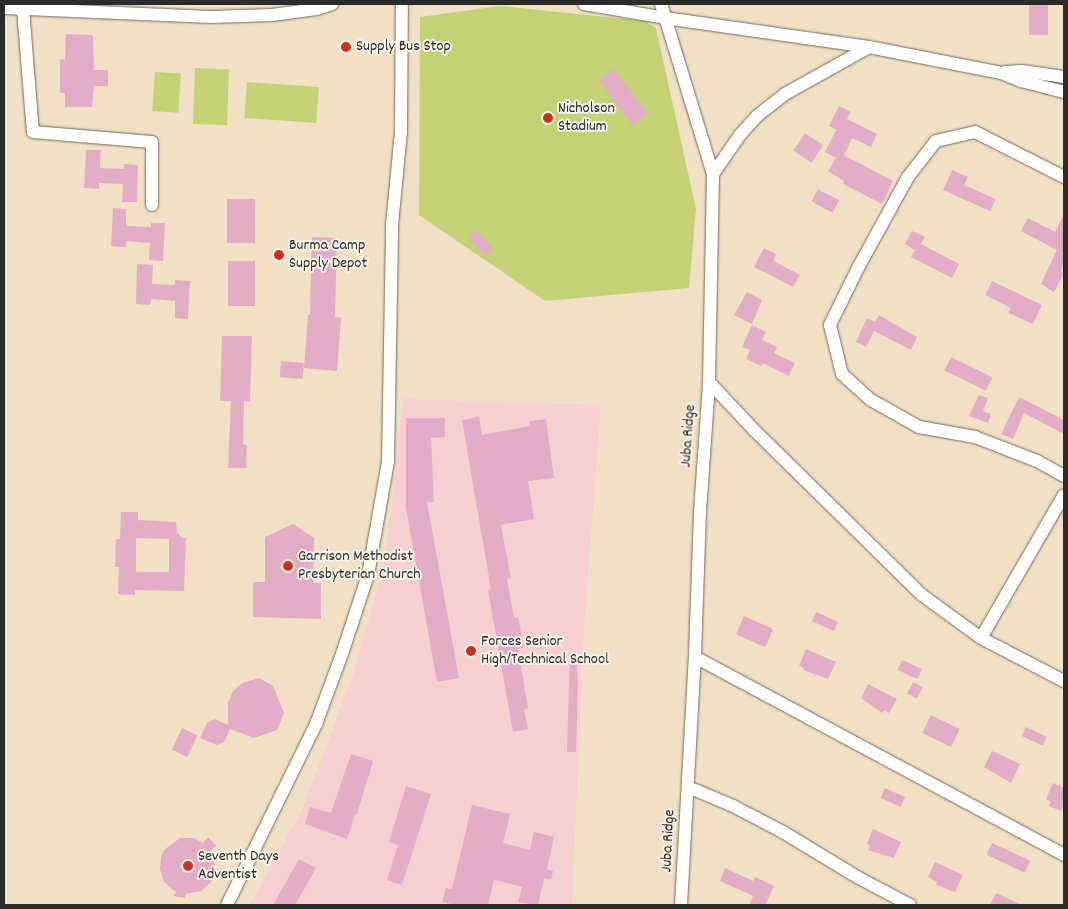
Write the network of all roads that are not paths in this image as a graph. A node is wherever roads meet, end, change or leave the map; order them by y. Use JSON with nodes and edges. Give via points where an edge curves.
{"nodes":[{"id":1,"x":332,"y":4,"type":"edge"},
{"id":2,"x":402,"y":4,"type":"edge"},
{"id":3,"x":584,"y":4,"type":"edge"},
{"id":4,"x":661,"y":4,"type":"edge"},
{"id":5,"x":4,"y":8,"type":"edge"},
{"id":6,"x":23,"y":8,"type":"junction"},
{"id":7,"x":665,"y":18,"type":"junction"},
{"id":8,"x":869,"y":47,"type":"junction"},
{"id":9,"x":1001,"y":73,"type":"junction"},
{"id":10,"x":1064,"y":77,"type":"edge"},
{"id":11,"x":1064,"y":92,"type":"edge"},
{"id":12,"x":713,"y":174,"type":"junction"},
{"id":13,"x":1064,"y":177,"type":"edge"},
{"id":14,"x":152,"y":205,"type":"dead end"},
{"id":15,"x":709,"y":382,"type":"junction"},
{"id":16,"x":1064,"y":476,"type":"edge"},
{"id":17,"x":1064,"y":494,"type":"edge"},
{"id":18,"x":980,"y":638,"type":"junction"},
{"id":19,"x":695,"y":657,"type":"junction"},
{"id":20,"x":1064,"y":681,"type":"edge"},
{"id":21,"x":688,"y":787,"type":"junction"},
{"id":22,"x":1064,"y":855,"type":"edge"},
{"id":23,"x":228,"y":905,"type":"edge"},
{"id":24,"x":681,"y":905,"type":"edge"},
{"id":25,"x":910,"y":905,"type":"edge"}],
"edges":[{"from":1,"to":6,"type":"street","via":[[272,16],[211,17]]},
{"from":2,"to":23,"type":"street","via":[[401,132],[392,225],[388,462],[368,575],[316,724]]},
{"from":3,"to":7,"type":"street"},
{"from":4,"to":7,"type":"street","name":"Juba Ridge"},
{"from":5,"to":6,"type":"street"},
{"from":6,"to":14,"type":"street","via":[[34,132],[152,142]]},
{"from":7,"to":8,"type":"street"},
{"from":7,"to":12,"type":"street","name":"Juba Ridge"},
{"from":8,"to":9,"type":"street"},
{"from":8,"to":12,"type":"street","via":[[785,94],[757,116]]},
{"from":9,"to":10,"type":"street","via":[[1022,71]]},
{"from":9,"to":11,"type":"street"},
{"from":12,"to":15,"type":"street","name":"Juba Ridge"},
{"from":13,"to":16,"type":"street","via":[[975,132],[936,141],[908,177],[830,324],[842,374],[871,400],[919,427],[975,437],[1037,461]]},
{"from":15,"to":18,"type":"street","via":[[899,574]]},
{"from":15,"to":19,"type":"street","name":"Juba Ridge"},
{"from":17,"to":18,"type":"street"},
{"from":18,"to":20,"type":"street"},
{"from":19,"to":21,"type":"street","name":"Juba Ridge"},
{"from":19,"to":22,"type":"street"},
{"from":21,"to":24,"type":"street","name":"Juba Ridge"},
{"from":21,"to":25,"type":"street","via":[[766,823]]}]}
